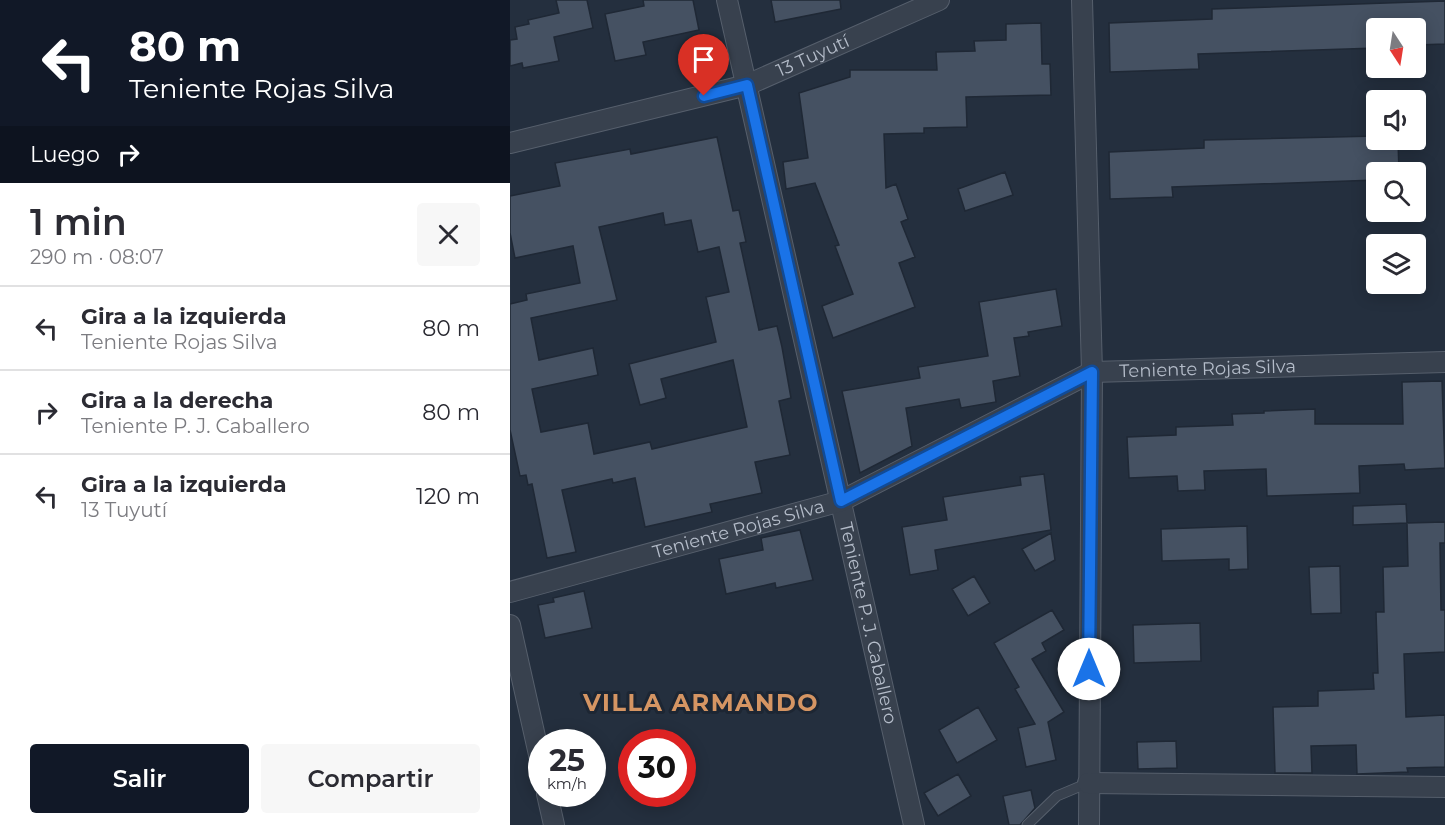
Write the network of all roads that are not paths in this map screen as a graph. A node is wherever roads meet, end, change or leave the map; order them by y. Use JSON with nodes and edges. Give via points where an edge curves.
{"nodes":[{"id":1,"x":728,"y":0,"type":"edge"},
{"id":2,"x":939,"y":0,"type":"edge"},
{"id":3,"x":1082,"y":0,"type":"edge"},
{"id":4,"x":747,"y":85,"type":"junction"},
{"id":5,"x":510,"y":143,"type":"edge"},
{"id":6,"x":1445,"y":362,"type":"edge"},
{"id":7,"x":1092,"y":372,"type":"junction"},
{"id":8,"x":841,"y":501,"type":"junction"},
{"id":9,"x":510,"y":592,"type":"edge"},
{"id":10,"x":510,"y":625,"type":"edge"},
{"id":11,"x":533,"y":729,"type":"edge"},
{"id":12,"x":1088,"y":783,"type":"junction"},
{"id":13,"x":1445,"y":786,"type":"edge"},
{"id":14,"x":550,"y":807,"type":"edge"},
{"id":15,"x":554,"y":825,"type":"edge"},
{"id":16,"x":914,"y":825,"type":"edge"},
{"id":17,"x":1027,"y":825,"type":"edge"},
{"id":18,"x":1089,"y":825,"type":"edge"}],
"edges":[{"from":1,"to":4,"type":"street","name":"Teniente P. J. Caballero"},
{"from":2,"to":4,"type":"street","name":"13 Tuyutí"},
{"from":3,"to":7,"type":"street"},
{"from":4,"to":5,"type":"street","name":"13 Tuyutí"},
{"from":4,"to":8,"type":"street","name":"Teniente P. J. Caballero"},
{"from":6,"to":7,"type":"street","name":"Teniente Rojas Silva"},
{"from":7,"to":8,"type":"street","name":"Teniente Rojas Silva"},
{"from":7,"to":12,"type":"street"},
{"from":8,"to":9,"type":"street","name":"Teniente Rojas Silva"},
{"from":8,"to":16,"type":"street","name":"Teniente P. J. Caballero"},
{"from":10,"to":11,"type":"street"},
{"from":12,"to":13,"type":"street"},
{"from":12,"to":17,"type":"lane","via":[[1057,796]]},
{"from":12,"to":18,"type":"street"},
{"from":14,"to":15,"type":"street"}]}
